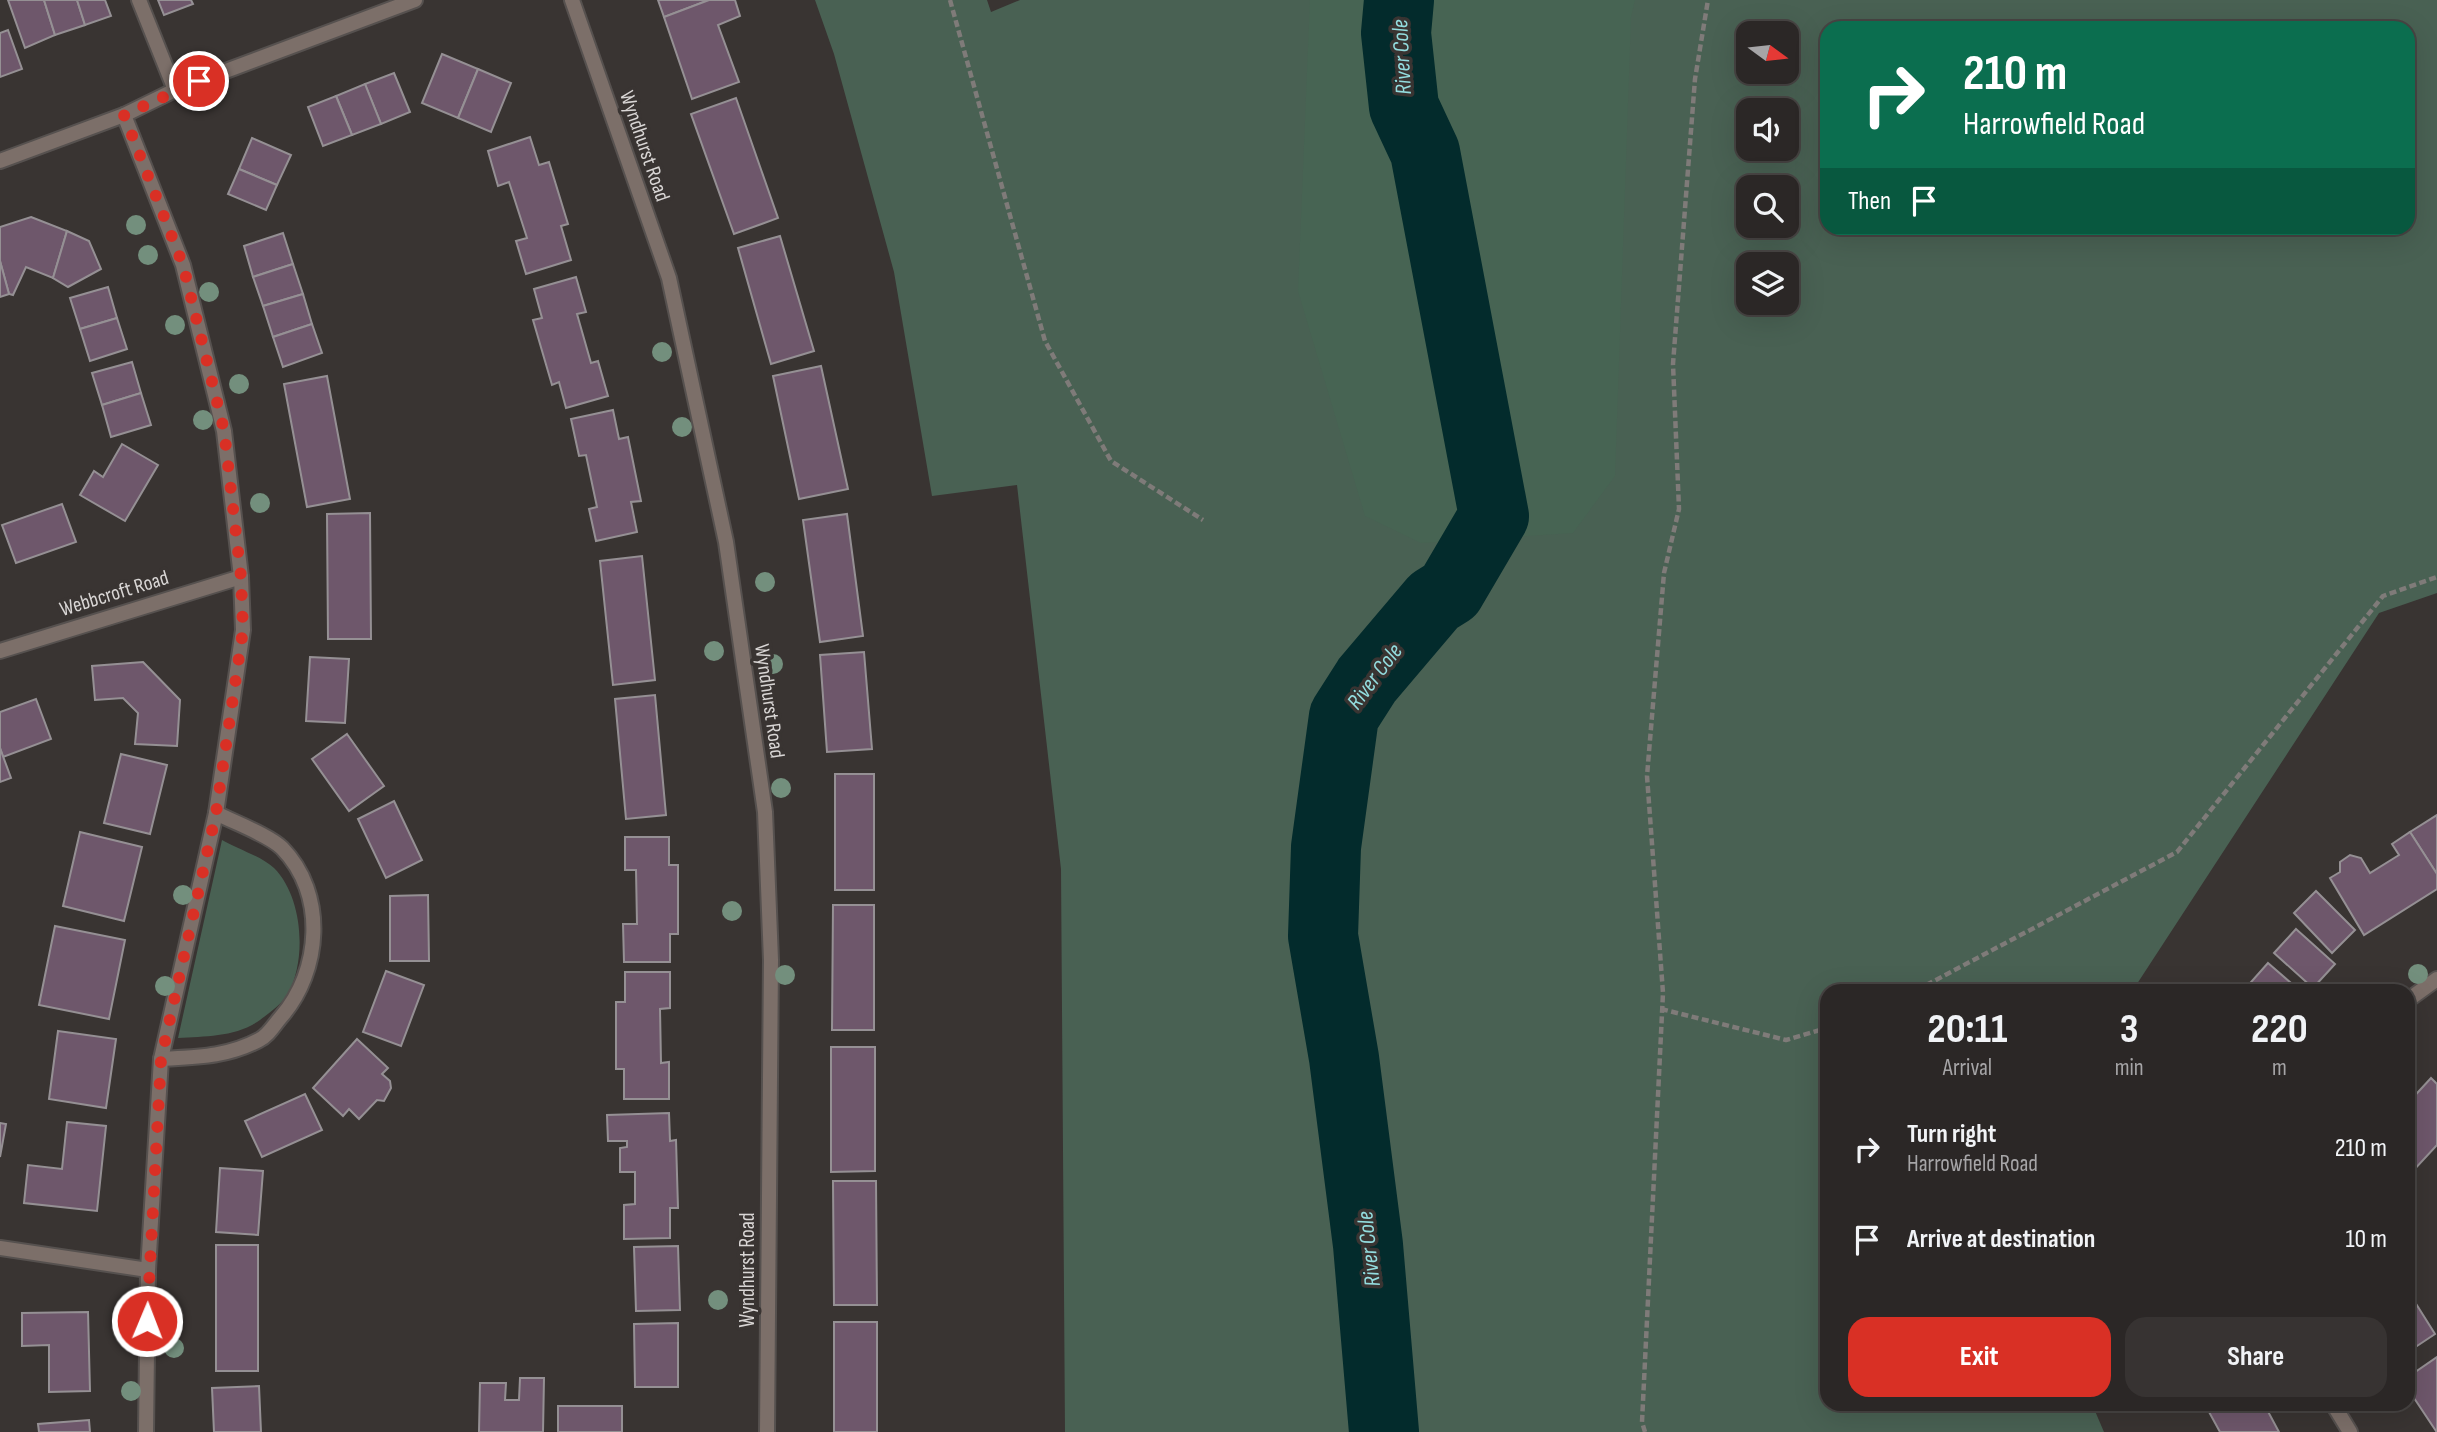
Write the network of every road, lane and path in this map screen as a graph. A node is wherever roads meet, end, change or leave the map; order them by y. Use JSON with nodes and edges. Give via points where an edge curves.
{"nodes":[{"id":1,"x":139,"y":0,"type":"edge"},
{"id":2,"x":415,"y":0,"type":"edge"},
{"id":3,"x":572,"y":0,"type":"edge"},
{"id":4,"x":950,"y":0,"type":"edge"},
{"id":5,"x":1708,"y":0,"type":"edge"},
{"id":6,"x":175,"y":90,"type":"junction"},
{"id":7,"x":124,"y":115,"type":"junction"},
{"id":8,"x":0,"y":161,"type":"edge"},
{"id":9,"x":1203,"y":520,"type":"dead end"},
{"id":10,"x":241,"y":577,"type":"junction"},
{"id":11,"x":2437,"y":577,"type":"edge"},
{"id":12,"x":0,"y":651,"type":"edge"},
{"id":13,"x":216,"y":813,"type":"junction"},
{"id":14,"x":2437,"y":979,"type":"edge"},
{"id":15,"x":1928,"y":984,"type":"edge"},
{"id":16,"x":2415,"y":995,"type":"edge"},
{"id":17,"x":1661,"y":1009,"type":"junction"},
{"id":18,"x":1820,"y":1030,"type":"edge"},
{"id":19,"x":161,"y":1059,"type":"junction"},
{"id":20,"x":0,"y":1248,"type":"edge"},
{"id":21,"x":148,"y":1270,"type":"junction"},
{"id":22,"x":2337,"y":1411,"type":"edge"},
{"id":23,"x":146,"y":1432,"type":"edge"},
{"id":24,"x":767,"y":1432,"type":"edge"},
{"id":25,"x":1645,"y":1432,"type":"edge"},
{"id":26,"x":2350,"y":1432,"type":"edge"}],
"edges":[{"from":1,"to":6,"type":"street"},
{"from":2,"to":6,"type":"street"},
{"from":3,"to":24,"type":"street","name":"Wyndhurst Road","via":[[669,278],[726,542],[765,812],[771,960]]},
{"from":4,"to":9,"type":"path","via":[[1045,341],[1111,461]]},
{"from":5,"to":17,"type":"path","via":[[1695,79],[1672,364],[1679,509],[1664,573],[1647,776]]},
{"from":6,"to":7,"type":"street"},
{"from":7,"to":8,"type":"street"},
{"from":7,"to":10,"type":"street","via":[[183,265],[224,430]]},
{"from":10,"to":12,"type":"street","name":"Webbcroft Road"},
{"from":10,"to":13,"type":"street","via":[[243,630]]},
{"from":11,"to":15,"type":"path","via":[[2383,596],[2177,852]]},
{"from":13,"to":19,"type":"street"},
{"from":13,"to":19,"type":"street","via":[[281,846],[305,881],[313,913],[312,958],[296,1000],[262,1039],[223,1056]]},
{"from":14,"to":16,"type":"street"},
{"from":17,"to":18,"type":"path","via":[[1786,1041]]},
{"from":17,"to":25,"type":"path"},
{"from":19,"to":21,"type":"street"},
{"from":20,"to":21,"type":"street"},
{"from":21,"to":23,"type":"street"},
{"from":22,"to":26,"type":"street"}]}
